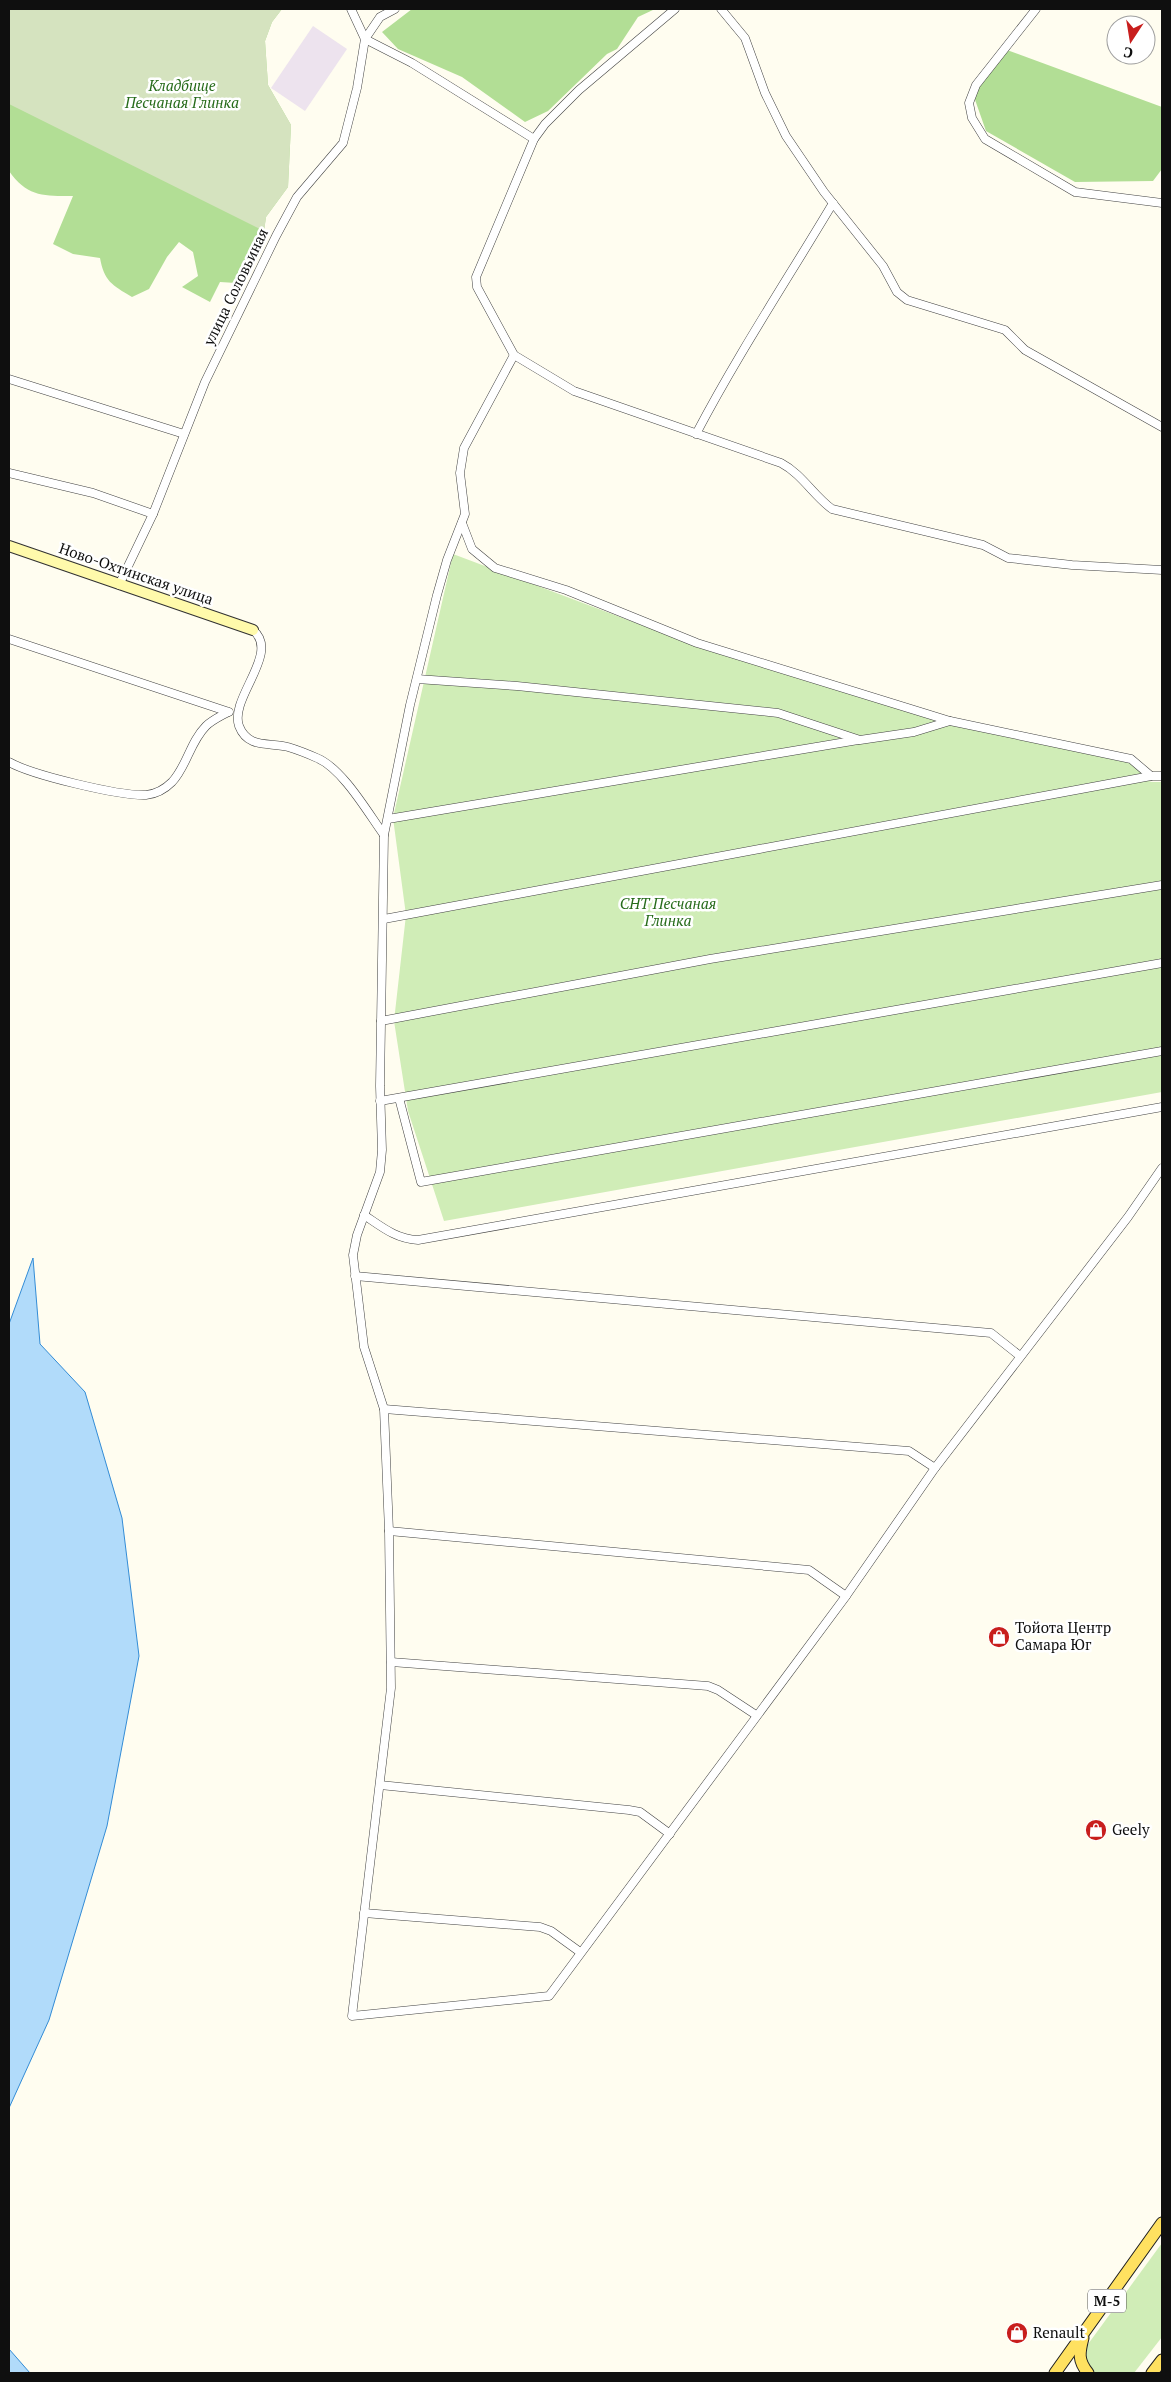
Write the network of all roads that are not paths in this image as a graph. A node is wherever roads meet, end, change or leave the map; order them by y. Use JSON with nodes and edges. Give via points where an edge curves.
{"nodes":[{"id":1,"x":351,"y":9,"type":"edge"},
{"id":2,"x":395,"y":9,"type":"edge"},
{"id":3,"x":675,"y":9,"type":"edge"},
{"id":4,"x":722,"y":9,"type":"edge"},
{"id":5,"x":1036,"y":9,"type":"edge"},
{"id":6,"x":365,"y":39,"type":"junction"},
{"id":7,"x":534,"y":140,"type":"junction"},
{"id":8,"x":833,"y":203,"type":"junction"},
{"id":9,"x":1162,"y":203,"type":"edge"},
{"id":10,"x":514,"y":355,"type":"junction"},
{"id":11,"x":9,"y":378,"type":"edge"},
{"id":12,"x":1162,"y":427,"type":"edge"},
{"id":13,"x":184,"y":434,"type":"junction"},
{"id":14,"x":696,"y":434,"type":"junction"},
{"id":15,"x":9,"y":473,"type":"edge"},
{"id":16,"x":153,"y":514,"type":"junction"},
{"id":17,"x":462,"y":523,"type":"junction"},
{"id":18,"x":9,"y":546,"type":"edge"},
{"id":19,"x":1162,"y":570,"type":"edge"},
{"id":20,"x":120,"y":585,"type":"junction"},
{"id":21,"x":253,"y":630,"type":"joint"},
{"id":22,"x":9,"y":639,"type":"edge"},
{"id":23,"x":417,"y":679,"type":"junction"},
{"id":24,"x":228,"y":712,"type":"junction"},
{"id":25,"x":238,"y":712,"type":"junction"},
{"id":26,"x":950,"y":721,"type":"junction"},
{"id":27,"x":860,"y":740,"type":"junction"},
{"id":28,"x":9,"y":762,"type":"edge"},
{"id":29,"x":1151,"y":776,"type":"junction"},
{"id":30,"x":1162,"y":776,"type":"edge"},
{"id":31,"x":388,"y":819,"type":"junction"},
{"id":32,"x":384,"y":836,"type":"junction"},
{"id":33,"x":1162,"y":884,"type":"edge"},
{"id":34,"x":384,"y":919,"type":"junction"},
{"id":35,"x":1162,"y":963,"type":"edge"},
{"id":36,"x":382,"y":1021,"type":"junction"},
{"id":37,"x":1162,"y":1050,"type":"edge"},
{"id":38,"x":399,"y":1098,"type":"junction"},
{"id":39,"x":380,"y":1101,"type":"junction"},
{"id":40,"x":1162,"y":1107,"type":"edge"},
{"id":41,"x":1162,"y":1168,"type":"edge"},
{"id":42,"x":364,"y":1215,"type":"junction"},
{"id":43,"x":354,"y":1276,"type":"junction"},
{"id":44,"x":1020,"y":1356,"type":"junction"},
{"id":45,"x":384,"y":1408,"type":"junction"},
{"id":46,"x":935,"y":1468,"type":"junction"},
{"id":47,"x":389,"y":1531,"type":"junction"},
{"id":48,"x":846,"y":1596,"type":"junction"},
{"id":49,"x":391,"y":1662,"type":"junction"},
{"id":50,"x":756,"y":1715,"type":"junction"},
{"id":51,"x":380,"y":1785,"type":"junction"},
{"id":52,"x":670,"y":1834,"type":"junction"},
{"id":53,"x":364,"y":1913,"type":"junction"},
{"id":54,"x":580,"y":1952,"type":"junction"},
{"id":55,"x":1162,"y":2223,"type":"edge"},
{"id":56,"x":1085,"y":2332,"type":"junction"},
{"id":57,"x":1162,"y":2360,"type":"edge"},
{"id":58,"x":1054,"y":2373,"type":"edge"},
{"id":59,"x":1088,"y":2373,"type":"edge"},
{"id":60,"x":1152,"y":2373,"type":"edge"}],
"edges":[{"from":1,"to":6,"type":"street"},
{"from":2,"to":6,"type":"street","via":[[380,17]]},
{"from":3,"to":7,"type":"street","via":[[579,90],[545,124]]},
{"from":4,"to":8,"type":"street","via":[[745,38],[765,93],[786,136]]},
{"from":5,"to":9,"type":"street","via":[[972,94],[969,103],[972,118],[985,139],[1075,192]]},
{"from":6,"to":7,"type":"street","via":[[412,63]]},
{"from":6,"to":13,"type":"street","name":"улица Соловьиная","via":[[343,142],[297,197],[205,382]]},
{"from":7,"to":10,"type":"street","via":[[476,278],[477,288]]},
{"from":8,"to":12,"type":"street","via":[[883,266],[896,292],[907,300],[1005,330],[1025,350]]},
{"from":8,"to":14,"type":"street","via":[[728,373]]},
{"from":10,"to":14,"type":"street","via":[[574,391]]},
{"from":10,"to":17,"type":"street","via":[[464,448],[460,473],[465,503]]},
{"from":11,"to":13,"type":"street"},
{"from":13,"to":16,"type":"street","name":"улица Соловьиная"},
{"from":14,"to":19,"type":"street","via":[[781,462],[793,469],[832,510],[983,545],[1008,558]]},
{"from":15,"to":16,"type":"street","via":[[93,494]]},
{"from":16,"to":20,"type":"street","name":"улица Соловьиная"},
{"from":17,"to":23,"type":"street","via":[[447,560]]},
{"from":17,"to":26,"type":"street","via":[[472,549],[495,568],[566,590],[697,643]]},
{"from":18,"to":20,"type":"street","name":"Ново-Охтинская улица"},
{"from":20,"to":21,"type":"street","name":"Ново-Охтинская улица"},
{"from":21,"to":25,"type":"street","via":[[261,640],[260,656]]},
{"from":22,"to":24,"type":"street"},
{"from":23,"to":27,"type":"street","via":[[517,686],[778,714]]},
{"from":23,"to":31,"type":"street"},
{"from":24,"to":25,"type":"street"},
{"from":24,"to":28,"type":"street","via":[[206,726],[173,781],[161,791],[147,795],[73,782]]},
{"from":25,"to":32,"type":"street","via":[[240,727],[253,742],[287,747],[320,759],[340,775]]},
{"from":26,"to":27,"type":"street","via":[[914,732]]},
{"from":26,"to":29,"type":"street","via":[[1131,758]]},
{"from":27,"to":31,"type":"street"},
{"from":29,"to":30,"type":"street"},
{"from":29,"to":34,"type":"street"},
{"from":31,"to":32,"type":"street"},
{"from":32,"to":34,"type":"street"},
{"from":33,"to":36,"type":"street","via":[[710,959]]},
{"from":34,"to":36,"type":"street"},
{"from":35,"to":38,"type":"street"},
{"from":36,"to":39,"type":"street"},
{"from":37,"to":38,"type":"street","via":[[421,1182]]},
{"from":38,"to":39,"type":"street"},
{"from":39,"to":42,"type":"street","via":[[380,1172]]},
{"from":40,"to":42,"type":"street","via":[[418,1240],[393,1234]]},
{"from":41,"to":44,"type":"street"},
{"from":42,"to":43,"type":"street","via":[[353,1255]]},
{"from":43,"to":44,"type":"street","via":[[991,1333]]},
{"from":43,"to":45,"type":"street","via":[[364,1347]]},
{"from":44,"to":46,"type":"street"},
{"from":45,"to":46,"type":"street","via":[[909,1451]]},
{"from":45,"to":47,"type":"street"},
{"from":46,"to":48,"type":"street"},
{"from":47,"to":48,"type":"street","via":[[809,1570]]},
{"from":47,"to":49,"type":"street"},
{"from":48,"to":50,"type":"street"},
{"from":49,"to":50,"type":"street","via":[[708,1686]]},
{"from":49,"to":51,"type":"street"},
{"from":50,"to":52,"type":"street"},
{"from":51,"to":52,"type":"street","via":[[629,1810],[640,1812]]},
{"from":51,"to":53,"type":"street"},
{"from":52,"to":54,"type":"street"},
{"from":53,"to":54,"type":"street","via":[[540,1927]]},
{"from":53,"to":54,"type":"street","via":[[352,2016],[549,1996]]},
{"from":55,"to":56,"type":"main road","number":"М-5"},
{"from":56,"to":58,"type":"main road","number":"М-5"},
{"from":56,"to":59,"type":"main road","via":[[1079,2353],[1081,2364]]},
{"from":57,"to":60,"type":"main road"}]}
